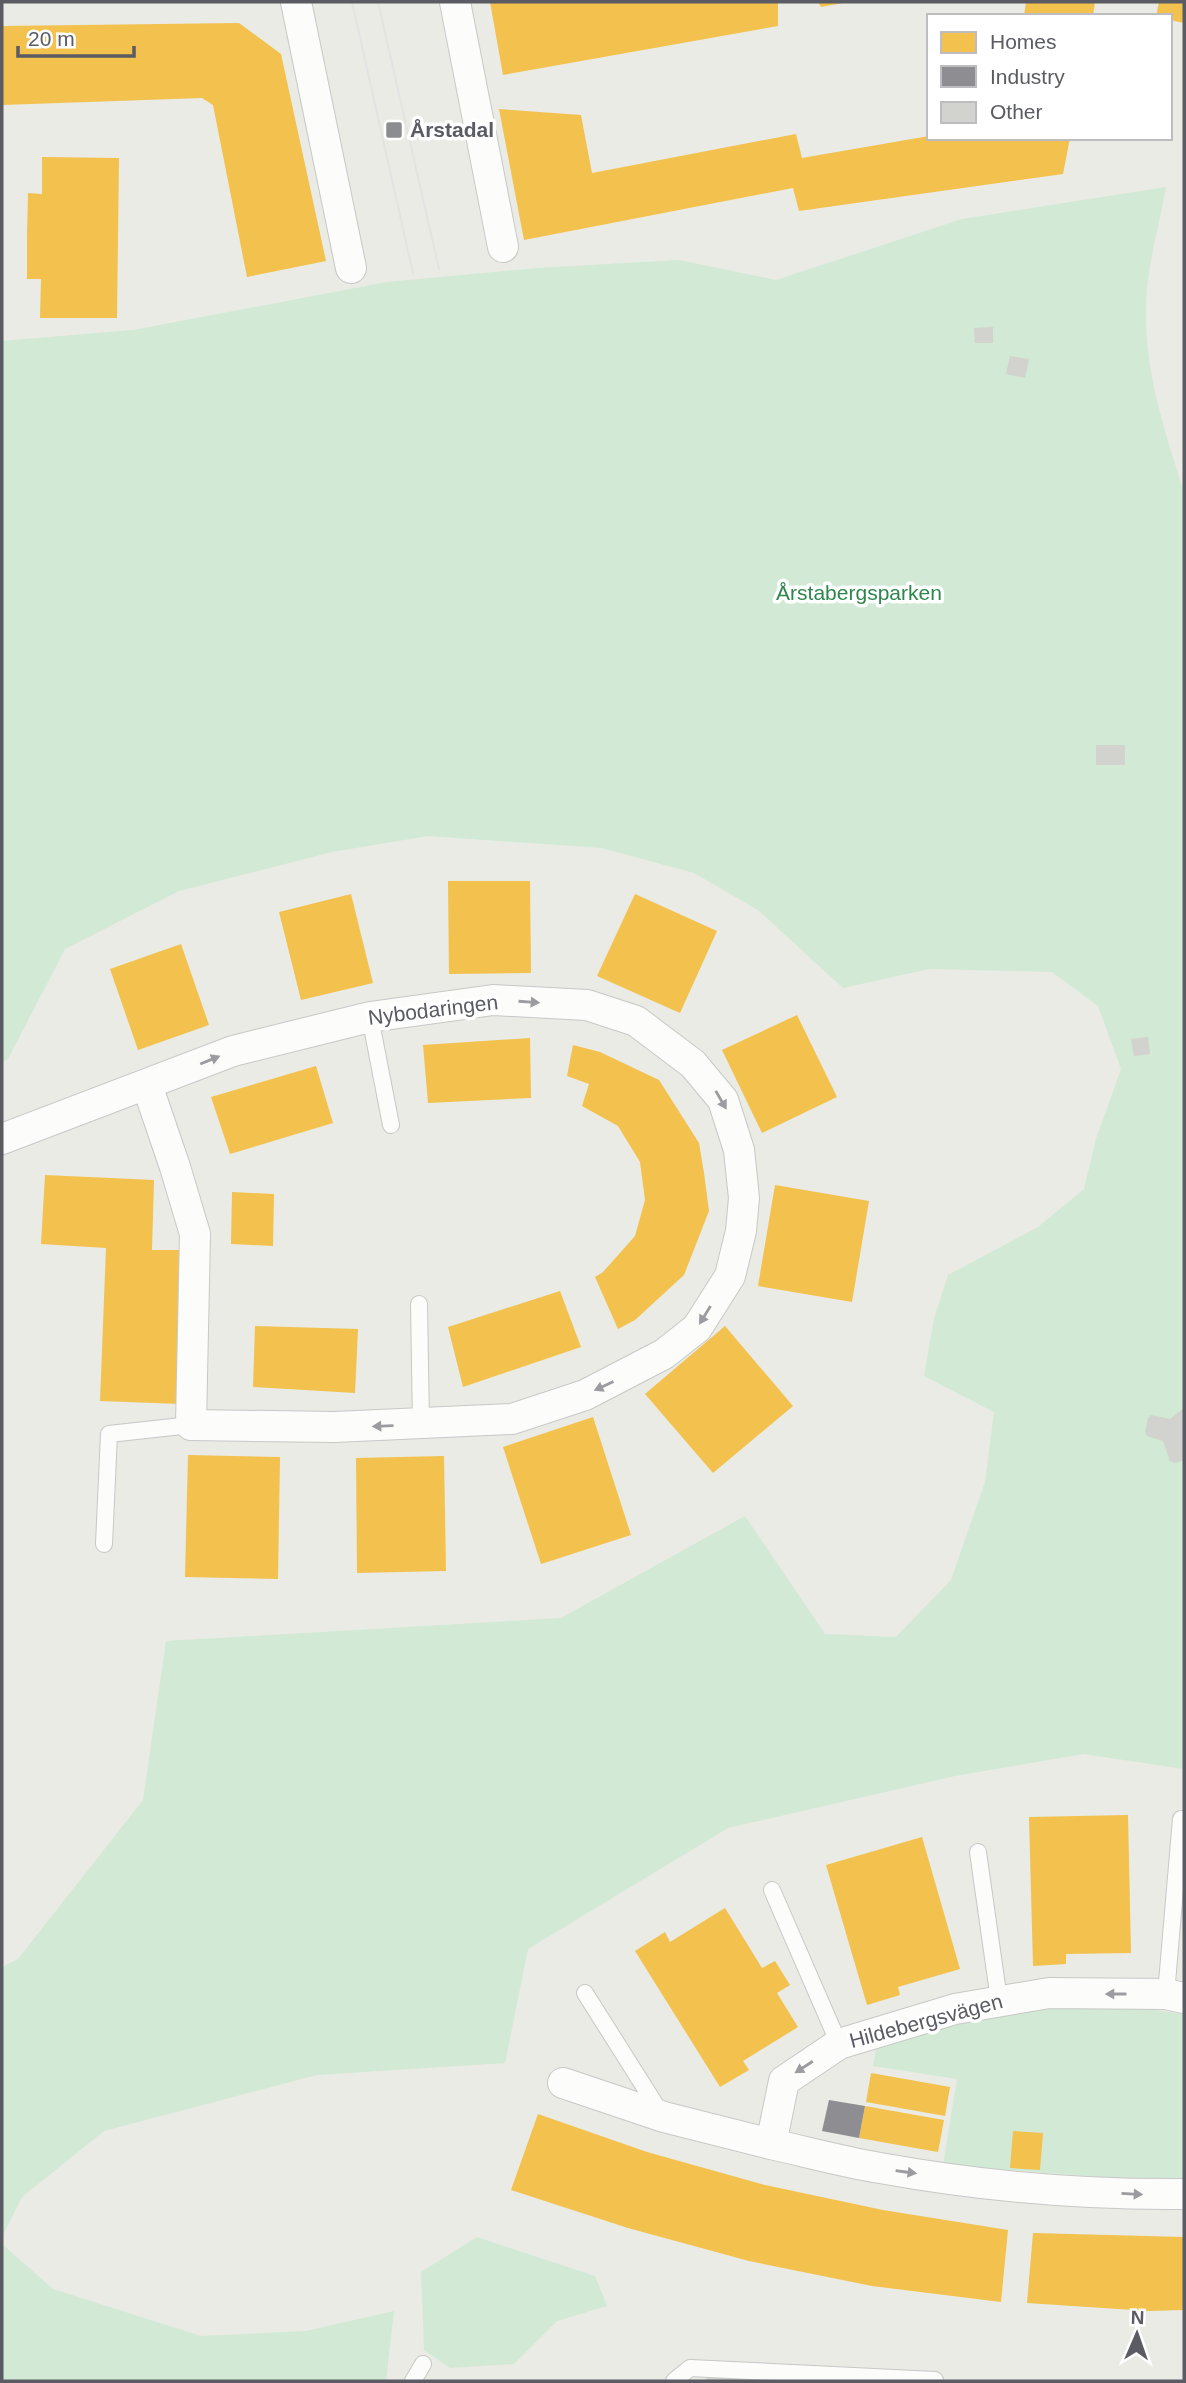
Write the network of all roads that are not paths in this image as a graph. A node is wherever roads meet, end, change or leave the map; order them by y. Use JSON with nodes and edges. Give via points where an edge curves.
{"nodes":[{"id":1,"x":296,"y":2,"type":"edge"},
{"id":2,"x":455,"y":2,"type":"edge"},
{"id":3,"x":503,"y":247,"type":"dead end"},
{"id":4,"x":351,"y":268,"type":"dead end"},
{"id":5,"x":370,"y":1017,"type":"junction"},
{"id":6,"x":147,"y":1086,"type":"junction"},
{"id":7,"x":391,"y":1125,"type":"dead end"},
{"id":8,"x":2,"y":1139,"type":"edge"},
{"id":9,"x":419,"y":1304,"type":"dead end"},
{"id":10,"x":421,"y":1424,"type":"junction"},
{"id":11,"x":191,"y":1425,"type":"junction"},
{"id":12,"x":104,"y":1544,"type":"dead end"},
{"id":13,"x":1181,"y":1819,"type":"dead end"},
{"id":14,"x":978,"y":1852,"type":"dead end"},
{"id":15,"x":772,"y":1890,"type":"dead end"},
{"id":16,"x":585,"y":1993,"type":"dead end"},
{"id":17,"x":1175,"y":1996,"type":"edge"},
{"id":18,"x":999,"y":2000,"type":"junction"},
{"id":19,"x":839,"y":2044,"type":"junction"},
{"id":20,"x":563,"y":2083,"type":"dead end"},
{"id":21,"x":664,"y":2117,"type":"junction"},
{"id":22,"x":771,"y":2144,"type":"junction"},
{"id":23,"x":1184,"y":2194,"type":"edge"},
{"id":24,"x":423,"y":2364,"type":"dead end"},
{"id":25,"x":934,"y":2380,"type":"edge"},
{"id":26,"x":413,"y":2381,"type":"edge"},
{"id":27,"x":674,"y":2381,"type":"edge"}],
"edges":[{"from":1,"to":4,"type":"street"},
{"from":2,"to":3,"type":"street"},
{"from":6,"to":5,"type":"street","name":"Nybodaringen","one_way":true,"via":[[233,1051]]},
{"from":5,"to":7,"type":"lane"},
{"from":5,"to":10,"type":"street","name":"Nybodaringen","one_way":true,"via":[[493,1000],[587,1005],[636,1021],[693,1063],[723,1100],[739,1150],[744,1198],[741,1231],[730,1276],[697,1328],[664,1354],[585,1395],[512,1419]]},
{"from":6,"to":8,"type":"street","name":"Nybodaringen"},
{"from":6,"to":11,"type":"street","via":[[195,1234]]},
{"from":9,"to":10,"type":"lane"},
{"from":10,"to":11,"type":"street","name":"Nybodaringen","one_way":true},
{"from":11,"to":12,"type":"lane","name":"Nybodaringen","via":[[109,1434]]},
{"from":13,"to":17,"type":"lane"},
{"from":14,"to":18,"type":"lane"},
{"from":15,"to":19,"type":"lane"},
{"from":16,"to":21,"type":"lane"},
{"from":17,"to":18,"type":"street","name":"Hildebergsvägen","one_way":true,"via":[[1049,1993]]},
{"from":18,"to":19,"type":"street","name":"Hildebergsvägen"},
{"from":19,"to":22,"type":"street","name":"Hildebergsvägen","one_way":true,"via":[[783,2081]]},
{"from":20,"to":21,"type":"street"},
{"from":21,"to":22,"type":"street"},
{"from":22,"to":23,"type":"street","one_way":true,"via":[[879,2168],[980,2183]]},
{"from":24,"to":26,"type":"lane"},
{"from":25,"to":27,"type":"lane","via":[[690,2368]]}]}
